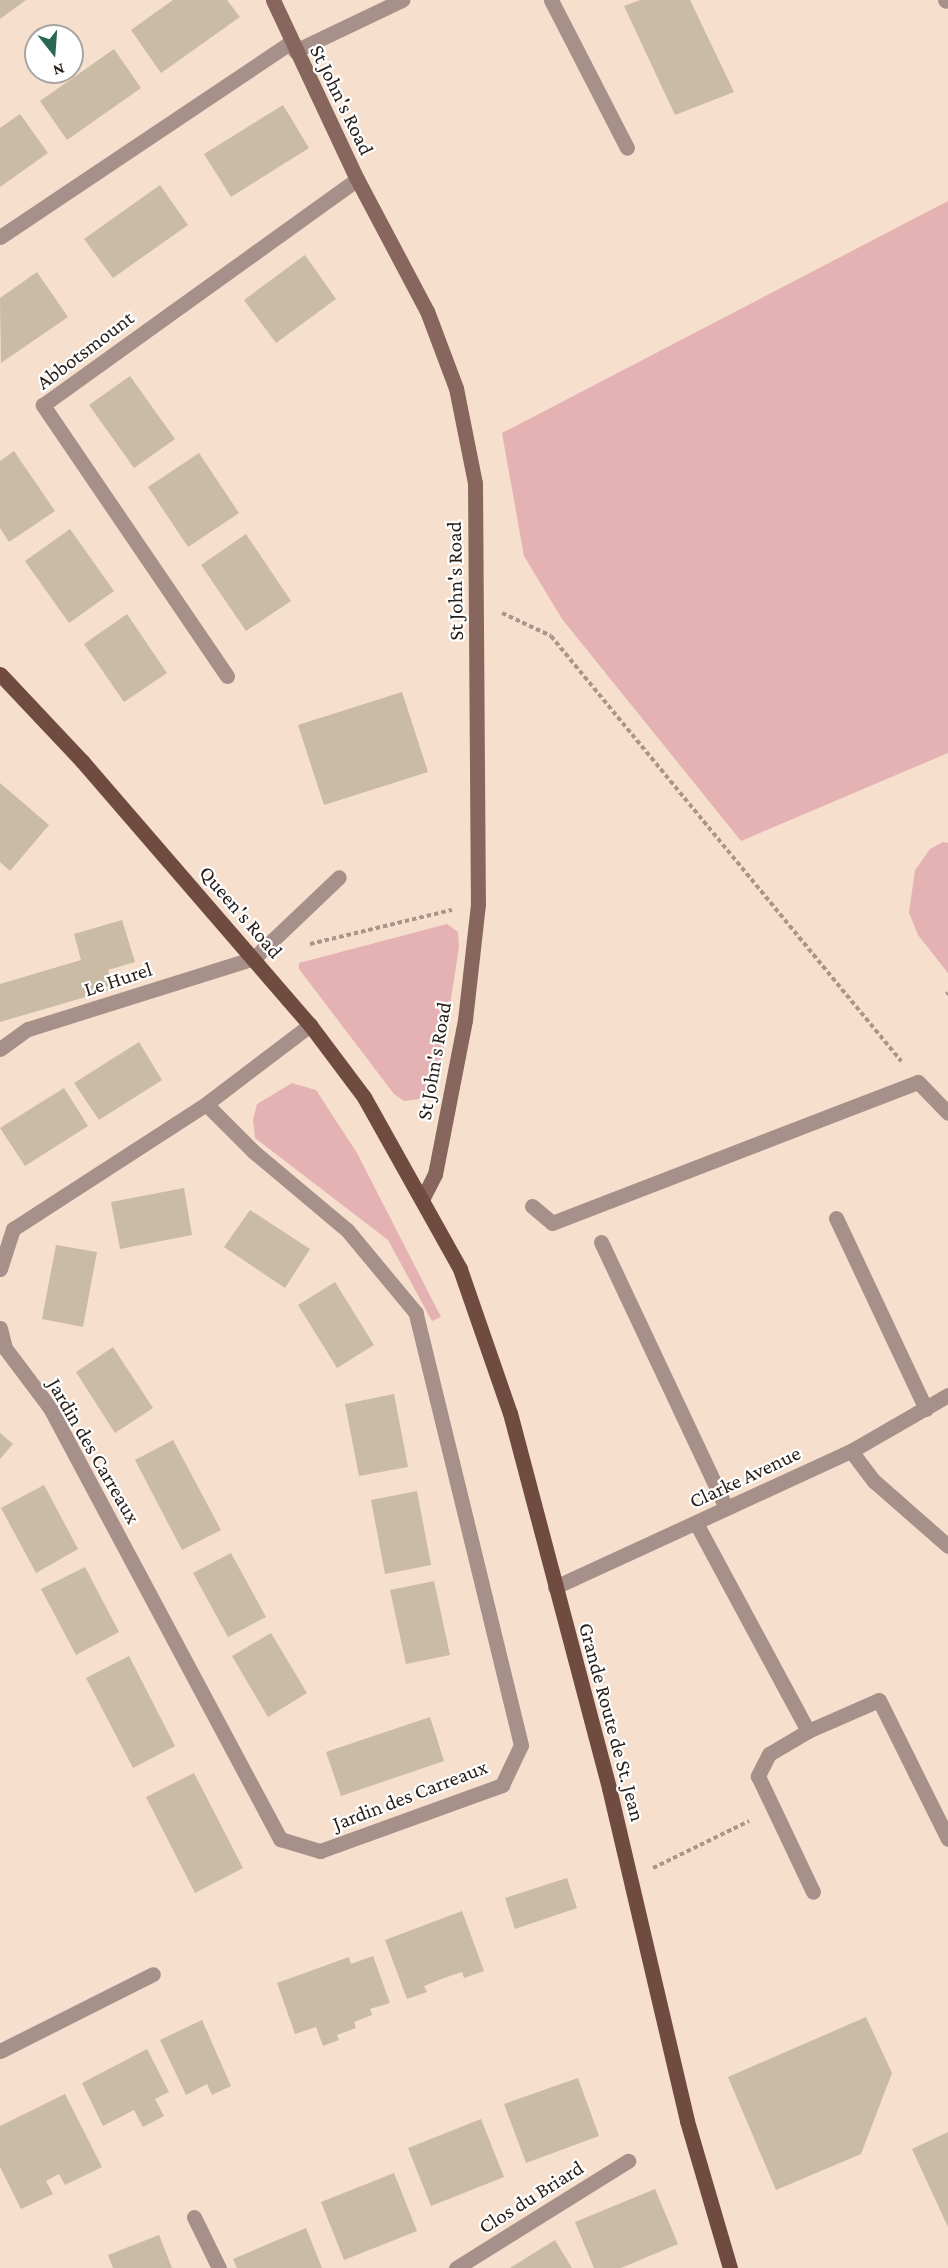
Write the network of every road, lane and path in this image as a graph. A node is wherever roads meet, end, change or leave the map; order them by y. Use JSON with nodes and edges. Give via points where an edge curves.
{"nodes":[{"id":1,"x":273,"y":0,"type":"edge"},
{"id":2,"x":402,"y":0,"type":"edge"},
{"id":3,"x":551,"y":0,"type":"edge"},
{"id":4,"x":293,"y":47,"type":"junction"},
{"id":5,"x":627,"y":148,"type":"dead end"},
{"id":6,"x":357,"y":179,"type":"junction"},
{"id":7,"x":0,"y":237,"type":"edge"},
{"id":8,"x":477,"y":602,"type":"junction"},
{"id":9,"x":0,"y":674,"type":"edge"},
{"id":10,"x":227,"y":676,"type":"dead end"},
{"id":11,"x":339,"y":877,"type":"dead end"},
{"id":12,"x":478,"y":904,"type":"junction"},
{"id":13,"x":299,"y":947,"type":"dead end"},
{"id":14,"x":254,"y":958,"type":"junction"},
{"id":15,"x":310,"y":1025,"type":"junction"},
{"id":16,"x":0,"y":1049,"type":"edge"},
{"id":17,"x":918,"y":1082,"type":"junction"},
{"id":18,"x":206,"y":1104,"type":"junction"},
{"id":19,"x":948,"y":1113,"type":"edge"},
{"id":20,"x":423,"y":1198,"type":"junction"},
{"id":21,"x":532,"y":1206,"type":"dead end"},
{"id":22,"x":836,"y":1218,"type":"dead end"},
{"id":23,"x":601,"y":1242,"type":"dead end"},
{"id":24,"x":0,"y":1269,"type":"edge"},
{"id":25,"x":0,"y":1328,"type":"edge"},
{"id":26,"x":948,"y":1395,"type":"edge"},
{"id":27,"x":926,"y":1409,"type":"junction"},
{"id":28,"x":851,"y":1451,"type":"junction"},
{"id":29,"x":726,"y":1508,"type":"junction"},
{"id":30,"x":696,"y":1523,"type":"junction"},
{"id":31,"x":948,"y":1546,"type":"edge"},
{"id":32,"x":555,"y":1587,"type":"junction"},
{"id":33,"x":808,"y":1731,"type":"junction"},
{"id":34,"x":774,"y":1808,"type":"junction"},
{"id":35,"x":948,"y":1839,"type":"edge"},
{"id":36,"x":630,"y":1879,"type":"junction"},
{"id":37,"x":813,"y":1892,"type":"dead end"},
{"id":38,"x":153,"y":1974,"type":"dead end"},
{"id":39,"x":0,"y":2050,"type":"edge"},
{"id":40,"x":628,"y":2161,"type":"dead end"},
{"id":41,"x":194,"y":2217,"type":"dead end"},
{"id":42,"x":219,"y":2268,"type":"edge"},
{"id":43,"x":456,"y":2268,"type":"edge"},
{"id":44,"x":730,"y":2268,"type":"edge"}],
"edges":[{"from":1,"to":4,"type":"main road","name":"St John's Road"},
{"from":2,"to":4,"type":"street"},
{"from":3,"to":5,"type":"street"},
{"from":4,"to":6,"type":"main road","name":"St John's Road"},
{"from":4,"to":7,"type":"street"},
{"from":6,"to":8,"type":"main road","name":"St John's Road","via":[[427,311],[456,388],[475,483]]},
{"from":6,"to":10,"type":"street","name":"Abbotsmount","via":[[43,405]]},
{"from":8,"to":12,"type":"main road","name":"St John's Road"},
{"from":8,"to":17,"type":"path","via":[[551,636]]},
{"from":9,"to":14,"type":"main road","name":"Queen's Road"},
{"from":11,"to":14,"type":"street"},
{"from":12,"to":13,"type":"path"},
{"from":12,"to":20,"type":"main road","name":"St John's Road","via":[[465,1020],[435,1174]]},
{"from":14,"to":15,"type":"main road","name":"Queen's Road"},
{"from":14,"to":16,"type":"street","name":"Le Hurel","via":[[28,1029]]},
{"from":15,"to":18,"type":"street"},
{"from":15,"to":20,"type":"main road","name":"Queen's Road","via":[[364,1097]]},
{"from":17,"to":19,"type":"street"},
{"from":17,"to":21,"type":"street","via":[[552,1223]]},
{"from":18,"to":24,"type":"street","via":[[13,1229]]},
{"from":18,"to":25,"type":"street","name":"Jardin des Carreaux","via":[[253,1151],[347,1230],[416,1313],[521,1745],[502,1785],[320,1851],[280,1839],[50,1408],[5,1348]]},
{"from":20,"to":32,"type":"main road","name":"Grande Route de St. Jean","via":[[460,1269],[510,1413]]},
{"from":22,"to":27,"type":"street"},
{"from":23,"to":29,"type":"street"},
{"from":26,"to":27,"type":"street","name":"Clarke Avenue"},
{"from":27,"to":28,"type":"street","name":"Clarke Avenue"},
{"from":28,"to":29,"type":"street","name":"Clarke Avenue"},
{"from":28,"to":31,"type":"street","via":[[874,1482]]},
{"from":29,"to":30,"type":"street","name":"Clarke Avenue"},
{"from":30,"to":32,"type":"street","name":"Clarke Avenue"},
{"from":30,"to":33,"type":"street"},
{"from":32,"to":36,"type":"main road","name":"Grande Route de St. Jean"},
{"from":33,"to":34,"type":"street","via":[[769,1754],[758,1776]]},
{"from":33,"to":35,"type":"street","via":[[879,1700]]},
{"from":34,"to":36,"type":"path"},
{"from":34,"to":37,"type":"street"},
{"from":36,"to":44,"type":"main road","name":"Grande Route de St. Jean","via":[[687,2121]]},
{"from":38,"to":39,"type":"street"},
{"from":40,"to":43,"type":"street","name":"Clos du Briard"},
{"from":41,"to":42,"type":"street"}]}
